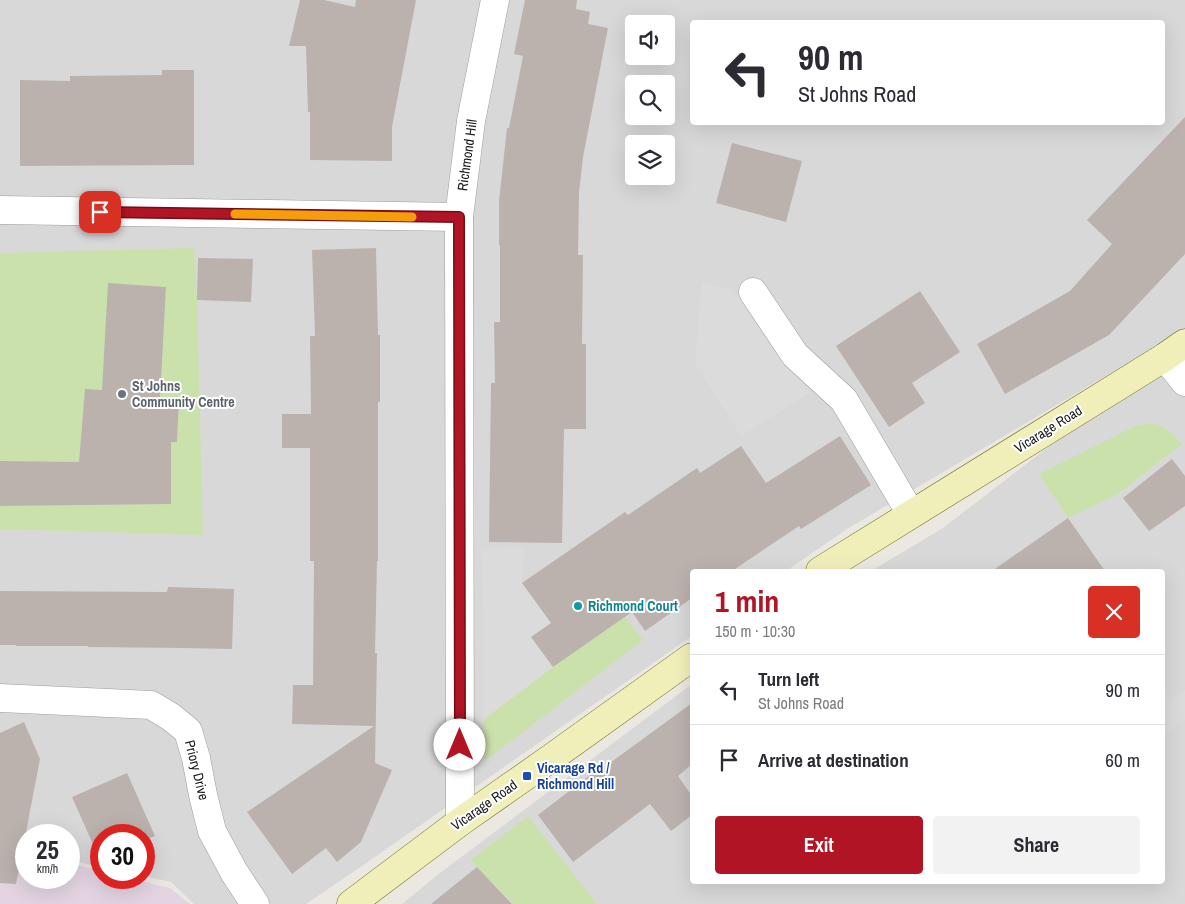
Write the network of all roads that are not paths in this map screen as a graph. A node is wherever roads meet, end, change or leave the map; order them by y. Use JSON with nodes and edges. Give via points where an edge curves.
{"nodes":[{"id":1,"x":495,"y":0,"type":"edge"},
{"id":2,"x":0,"y":210,"type":"edge"},
{"id":3,"x":459,"y":217,"type":"junction"},
{"id":4,"x":753,"y":292,"type":"dead end"},
{"id":5,"x":1175,"y":350,"type":"edge"},
{"id":6,"x":1185,"y":382,"type":"edge"},
{"id":7,"x":911,"y":514,"type":"junction"},
{"id":8,"x":823,"y":569,"type":"edge"},
{"id":9,"x":690,"y":659,"type":"edge"},
{"id":10,"x":0,"y":698,"type":"edge"},
{"id":11,"x":460,"y":822,"type":"junction"},
{"id":12,"x":255,"y":904,"type":"edge"},
{"id":13,"x":351,"y":904,"type":"edge"}],
"edges":[{"from":1,"to":3,"type":"street","name":"Richmond Hill","via":[[471,121]]},
{"from":2,"to":3,"type":"street"},
{"from":3,"to":11,"type":"street","name":"Richmond Hill"},
{"from":4,"to":7,"type":"street","via":[[795,355],[844,400]]},
{"from":5,"to":6,"type":"street"},
{"from":5,"to":7,"type":"main road","name":"Vicarage Road"},
{"from":7,"to":8,"type":"main road","name":"Vicarage Road"},
{"from":9,"to":11,"type":"main road","name":"Vicarage Road"},
{"from":10,"to":12,"type":"street","name":"Priory Drive","via":[[151,705],[171,717],[188,731],[212,831]]},
{"from":11,"to":13,"type":"main road","name":"Vicarage Road"}]}
